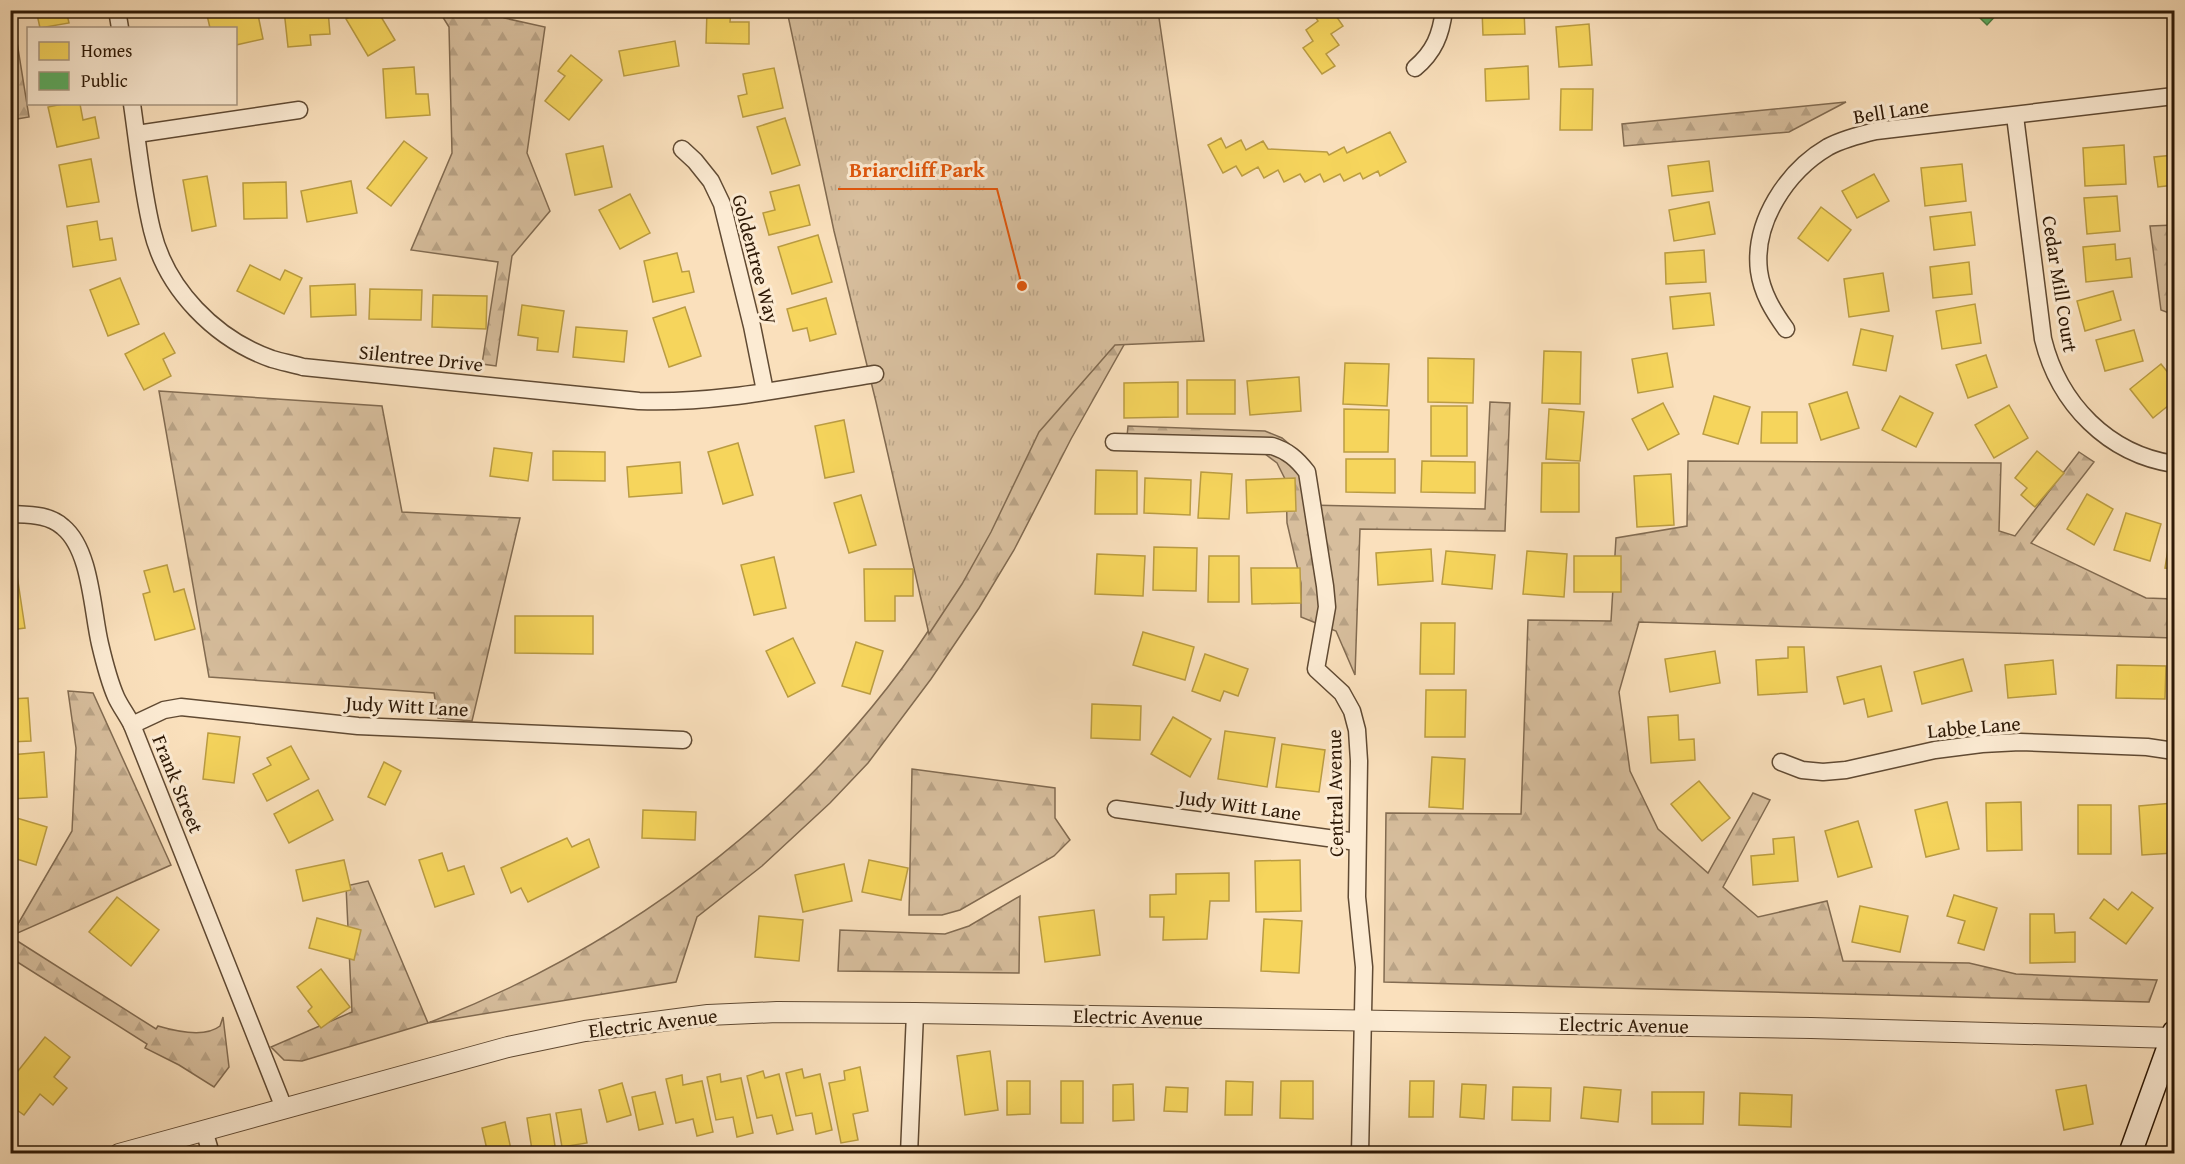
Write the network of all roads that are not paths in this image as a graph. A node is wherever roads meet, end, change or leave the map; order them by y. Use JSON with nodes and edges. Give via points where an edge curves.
{"nodes":[{"id":1,"x":117,"y":10,"type":"edge"},
{"id":2,"x":1444,"y":10,"type":"edge"},
{"id":3,"x":120,"y":27,"type":"edge"},
{"id":4,"x":1415,"y":68,"type":"dead end"},
{"id":5,"x":2175,"y":96,"type":"edge"},
{"id":6,"x":132,"y":105,"type":"edge"},
{"id":7,"x":299,"y":110,"type":"dead end"},
{"id":8,"x":2015,"y":116,"type":"junction"},
{"id":9,"x":137,"y":134,"type":"junction"},
{"id":10,"x":682,"y":149,"type":"dead end"},
{"id":11,"x":1786,"y":329,"type":"dead end"},
{"id":12,"x":875,"y":374,"type":"dead end"},
{"id":13,"x":765,"y":391,"type":"junction"},
{"id":14,"x":1114,"y":442,"type":"dead end"},
{"id":15,"x":2175,"y":464,"type":"edge"},
{"id":16,"x":10,"y":514,"type":"edge"},
{"id":17,"x":132,"y":725,"type":"junction"},
{"id":18,"x":683,"y":740,"type":"dead end"},
{"id":19,"x":2175,"y":751,"type":"edge"},
{"id":20,"x":1781,"y":762,"type":"dead end"},
{"id":21,"x":1116,"y":809,"type":"dead end"},
{"id":22,"x":1357,"y":842,"type":"junction"},
{"id":23,"x":915,"y":1013,"type":"junction"},
{"id":24,"x":1364,"y":1021,"type":"junction"},
{"id":25,"x":2174,"y":1036,"type":"edge"},
{"id":26,"x":284,"y":1108,"type":"junction"},
{"id":27,"x":204,"y":1130,"type":"junction"},
{"id":28,"x":119,"y":1154,"type":"edge"},
{"id":29,"x":211,"y":1154,"type":"edge"},
{"id":30,"x":909,"y":1154,"type":"edge"},
{"id":31,"x":1360,"y":1154,"type":"edge"},
{"id":32,"x":2130,"y":1154,"type":"edge"}],
"edges":[{"from":1,"to":3,"type":"street"},
{"from":2,"to":4,"type":"street","via":[[1435,46]]},
{"from":5,"to":8,"type":"street","name":"Bell Lane"},
{"from":6,"to":9,"type":"street","name":"Silentree Drive"},
{"from":7,"to":9,"type":"street"},
{"from":8,"to":11,"type":"street","name":"Bell Lane","via":[[1853,136],[1807,162],[1790,178],[1776,200],[1760,248],[1759,270],[1764,291]]},
{"from":8,"to":15,"type":"street","name":"Cedar Mill Court","via":[[2048,359],[2074,407],[2111,441],[2154,461]]},
{"from":9,"to":13,"type":"street","name":"Silentree Drive","via":[[153,231],[179,288],[199,313],[222,332],[272,359],[303,367],[639,401],[702,400]]},
{"from":10,"to":13,"type":"street","name":"Goldentree Way","via":[[711,181],[722,204]]},
{"from":12,"to":13,"type":"street","name":"Silentree Drive"},
{"from":14,"to":22,"type":"street","name":"Central Avenue","via":[[1272,446],[1298,459],[1306,472],[1326,596],[1316,669],[1342,693],[1357,730]]},
{"from":16,"to":17,"type":"street","name":"Frank Street","via":[[51,519],[69,532],[76,543],[115,696]]},
{"from":17,"to":18,"type":"street","name":"Judy Witt Lane","via":[[164,710],[181,707],[358,726]]},
{"from":17,"to":26,"type":"street","name":"Frank Street"},
{"from":19,"to":20,"type":"street","name":"Labbe Lane","via":[[2020,742],[1935,750],[1824,772],[1802,770]]},
{"from":21,"to":22,"type":"street","name":"Judy Witt Lane"},
{"from":22,"to":24,"type":"street","name":"Central Avenue"},
{"from":23,"to":24,"type":"street","name":"Electric Avenue"},
{"from":23,"to":26,"type":"street","name":"Electric Avenue","via":[[708,1015],[585,1031],[508,1047]]},
{"from":23,"to":30,"type":"street"},
{"from":24,"to":25,"type":"street","name":"Electric Avenue"},
{"from":24,"to":31,"type":"street","name":"Central Avenue"},
{"from":25,"to":32,"type":"main road"},
{"from":26,"to":27,"type":"street","name":"Electric Avenue"},
{"from":27,"to":28,"type":"street","name":"Electric Avenue"},
{"from":27,"to":29,"type":"street"}]}
